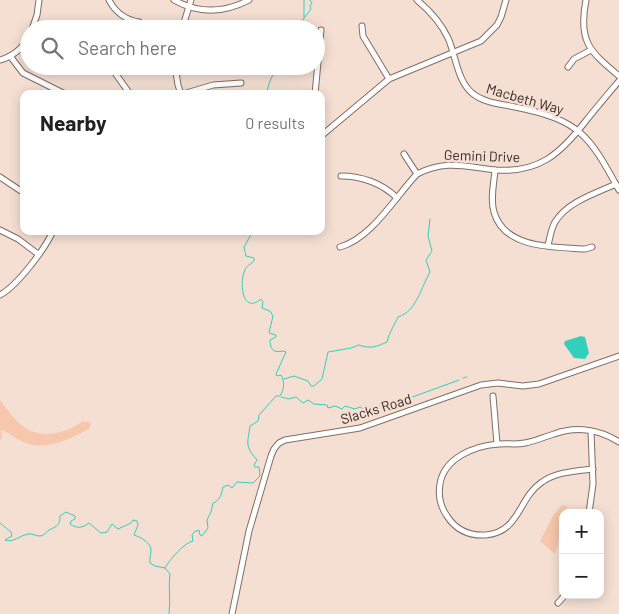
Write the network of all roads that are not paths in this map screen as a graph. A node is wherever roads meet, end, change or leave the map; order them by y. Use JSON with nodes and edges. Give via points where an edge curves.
{"nodes":[{"id":1,"x":39,"y":0,"type":"edge"},
{"id":2,"x":109,"y":0,"type":"edge"},
{"id":3,"x":174,"y":0,"type":"edge"},
{"id":4,"x":191,"y":0,"type":"edge"},
{"id":5,"x":249,"y":0,"type":"edge"},
{"id":6,"x":417,"y":0,"type":"edge"},
{"id":7,"x":506,"y":0,"type":"edge"},
{"id":8,"x":586,"y":0,"type":"edge"},
{"id":9,"x":189,"y":7,"type":"junction"},
{"id":10,"x":35,"y":20,"type":"edge"},
{"id":11,"x":128,"y":20,"type":"edge"},
{"id":12,"x":185,"y":20,"type":"edge"},
{"id":13,"x":362,"y":26,"type":"dead end"},
{"id":14,"x":20,"y":48,"type":"edge"},
{"id":15,"x":591,"y":50,"type":"junction"},
{"id":16,"x":452,"y":52,"type":"junction"},
{"id":17,"x":10,"y":56,"type":"junction"},
{"id":18,"x":0,"y":60,"type":"edge"},
{"id":19,"x":568,"y":67,"type":"dead end"},
{"id":20,"x":20,"y":69,"type":"edge"},
{"id":21,"x":27,"y":75,"type":"edge"},
{"id":22,"x":116,"y":75,"type":"edge"},
{"id":23,"x":176,"y":75,"type":"edge"},
{"id":24,"x":317,"y":75,"type":"edge"},
{"id":25,"x":619,"y":76,"type":"edge"},
{"id":26,"x":388,"y":79,"type":"junction"},
{"id":27,"x":619,"y":80,"type":"edge"},
{"id":28,"x":241,"y":84,"type":"dead end"},
{"id":29,"x":57,"y":90,"type":"edge"},
{"id":30,"x":127,"y":90,"type":"edge"},
{"id":31,"x":180,"y":90,"type":"edge"},
{"id":32,"x":195,"y":90,"type":"edge"},
{"id":33,"x":315,"y":90,"type":"edge"},
{"id":34,"x":579,"y":130,"type":"junction"},
{"id":35,"x":325,"y":133,"type":"edge"},
{"id":36,"x":404,"y":154,"type":"dead end"},
{"id":37,"x":495,"y":170,"type":"junction"},
{"id":38,"x":417,"y":174,"type":"junction"},
{"id":39,"x":341,"y":176,"type":"dead end"},
{"id":40,"x":0,"y":177,"type":"edge"},
{"id":41,"x":616,"y":184,"type":"junction"},
{"id":42,"x":20,"y":190,"type":"edge"},
{"id":43,"x":619,"y":190,"type":"edge"},
{"id":44,"x":397,"y":198,"type":"junction"},
{"id":45,"x":0,"y":230,"type":"edge"},
{"id":46,"x":51,"y":235,"type":"edge"},
{"id":47,"x":548,"y":245,"type":"junction"},
{"id":48,"x":340,"y":247,"type":"dead end"},
{"id":49,"x":592,"y":247,"type":"dead end"},
{"id":50,"x":38,"y":254,"type":"junction"},
{"id":51,"x":0,"y":295,"type":"edge"},
{"id":52,"x":619,"y":356,"type":"edge"},
{"id":53,"x":493,"y":396,"type":"dead end"},
{"id":54,"x":591,"y":430,"type":"junction"},
{"id":55,"x":619,"y":442,"type":"edge"},
{"id":56,"x":497,"y":444,"type":"junction"},
{"id":57,"x":593,"y":469,"type":"junction"},
{"id":58,"x":590,"y":509,"type":"edge"},
{"id":59,"x":562,"y":599,"type":"edge"},
{"id":60,"x":558,"y":603,"type":"dead end"},
{"id":61,"x":232,"y":614,"type":"edge"}],
"edges":[{"from":1,"to":10,"type":"street"},
{"from":2,"to":11,"type":"street"},
{"from":3,"to":9,"type":"street"},
{"from":4,"to":9,"type":"street"},
{"from":5,"to":9,"type":"street","via":[[220,10]]},
{"from":6,"to":16,"type":"street","name":"Macbeth Way","via":[[442,27]]},
{"from":7,"to":16,"type":"street","via":[[502,17],[488,36]]},
{"from":8,"to":15,"type":"street","via":[[583,20]]},
{"from":9,"to":12,"type":"street"},
{"from":13,"to":26,"type":"street","via":[[363,36]]},
{"from":14,"to":17,"type":"street"},
{"from":15,"to":19,"type":"street","via":[[574,59]]},
{"from":15,"to":25,"type":"street"},
{"from":16,"to":26,"type":"street"},
{"from":16,"to":34,"type":"street","name":"Macbeth Way","via":[[464,83],[474,95],[560,119]]},
{"from":17,"to":18,"type":"street"},
{"from":17,"to":20,"type":"street"},
{"from":21,"to":29,"type":"street"},
{"from":22,"to":30,"type":"street"},
{"from":23,"to":31,"type":"street"},
{"from":24,"to":33,"type":"street"},
{"from":26,"to":35,"type":"street"},
{"from":27,"to":34,"type":"street","name":"Gemini Drive"},
{"from":28,"to":32,"type":"street"},
{"from":34,"to":37,"type":"street","name":"Gemini Drive","via":[[561,150],[540,164],[529,168]]},
{"from":34,"to":41,"type":"street","name":"Macbeth Way","via":[[598,152]]},
{"from":36,"to":38,"type":"street"},
{"from":37,"to":38,"type":"street","name":"Gemini Drive","via":[[456,164],[440,165]]},
{"from":37,"to":47,"type":"street","via":[[492,201],[498,221],[518,240]]},
{"from":38,"to":44,"type":"street","name":"Gemini Drive"},
{"from":39,"to":44,"type":"street","via":[[372,182]]},
{"from":40,"to":42,"type":"street"},
{"from":41,"to":43,"type":"street","name":"Macbeth Way"},
{"from":41,"to":47,"type":"street","via":[[565,211],[554,223]]},
{"from":44,"to":48,"type":"street","name":"Gemini Drive","via":[[368,230],[355,241]]},
{"from":45,"to":50,"type":"street"},
{"from":46,"to":50,"type":"street"},
{"from":47,"to":49,"type":"street"},
{"from":50,"to":51,"type":"street","via":[[14,284]]},
{"from":52,"to":61,"type":"street","name":"Slacks Road","via":[[549,381],[523,386],[481,385],[360,428],[303,436],[280,443],[271,456],[249,531]]},
{"from":53,"to":56,"type":"street"},
{"from":54,"to":55,"type":"street"},
{"from":54,"to":56,"type":"street","via":[[570,430],[524,444]]},
{"from":54,"to":57,"type":"street"},
{"from":56,"to":57,"type":"street","via":[[457,457],[445,469],[440,480],[439,498],[444,513],[457,527],[469,533],[490,534],[507,527],[529,493],[543,481]]},
{"from":57,"to":58,"type":"street"},
{"from":59,"to":60,"type":"street"}]}
